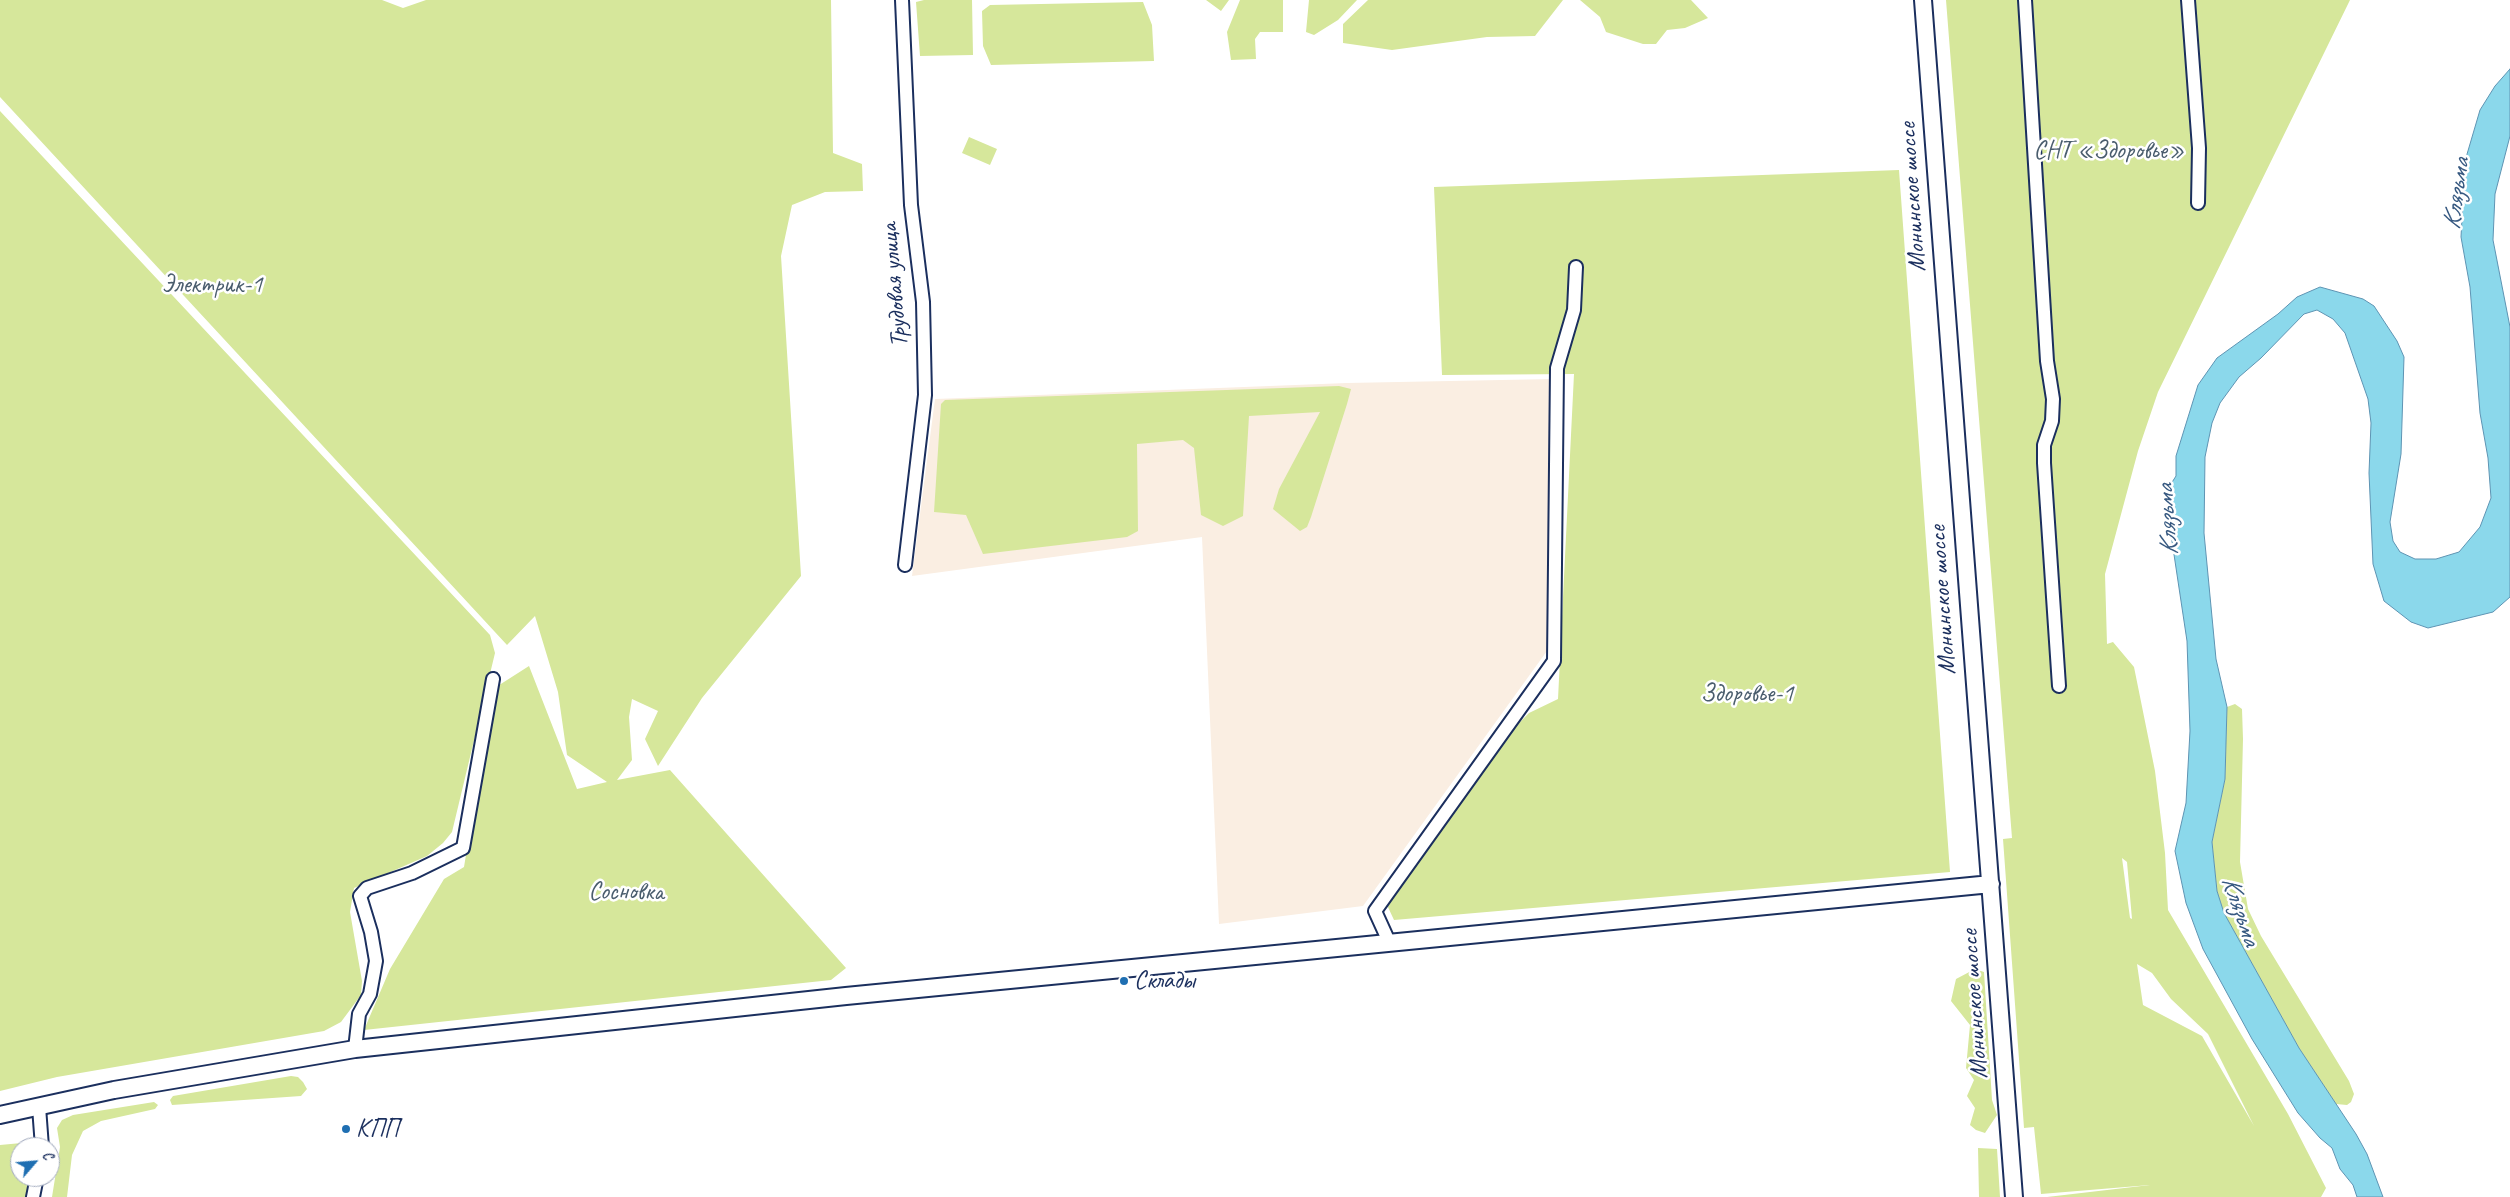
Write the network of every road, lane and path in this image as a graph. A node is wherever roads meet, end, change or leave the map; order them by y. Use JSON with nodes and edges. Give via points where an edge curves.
{"nodes":[{"id":1,"x":902,"y":0,"type":"edge"},
{"id":2,"x":1923,"y":0,"type":"edge"},
{"id":3,"x":2025,"y":0,"type":"edge"},
{"id":4,"x":2188,"y":0,"type":"edge"},
{"id":5,"x":2198,"y":203,"type":"dead end"},
{"id":6,"x":1576,"y":267,"type":"dead end"},
{"id":7,"x":905,"y":565,"type":"dead end"},
{"id":8,"x":493,"y":679,"type":"dead end"},
{"id":9,"x":2059,"y":686,"type":"dead end"},
{"id":10,"x":1991,"y":884,"type":"junction"},
{"id":11,"x":1390,"y":944,"type":"junction"},
{"id":12,"x":355,"y":1049,"type":"junction"},
{"id":13,"x":39,"y":1107,"type":"junction"},
{"id":14,"x":0,"y":1114,"type":"edge"},
{"id":15,"x":41,"y":1137,"type":"edge"},
{"id":16,"x":2014,"y":1197,"type":"edge"}],
"edges":[{"from":1,"to":7,"type":"street","name":"Трудовая улица","via":[[910,205],[923,302],[925,395]]},
{"from":2,"to":10,"type":"main road","name":"Монинское шоссе"},
{"from":3,"to":9,"type":"street","via":[[2052,399],[2052,421],[2044,445],[2044,463]]},
{"from":4,"to":5,"type":"street","via":[[2199,148]]},
{"from":6,"to":11,"type":"street","via":[[1574,310],[1557,368],[1554,661],[1375,911]]},
{"from":8,"to":12,"type":"street","via":[[463,848],[412,873],[367,888],[360,896],[372,932],[376,961],[370,994],[358,1014]]},
{"from":10,"to":11,"type":"main road"},
{"from":10,"to":16,"type":"main road","name":"Монинское шоссе"},
{"from":11,"to":12,"type":"main road","via":[[846,996]]},
{"from":12,"to":13,"type":"main road","via":[[114,1090]]},
{"from":13,"to":14,"type":"main road"},
{"from":13,"to":15,"type":"street"}]}
